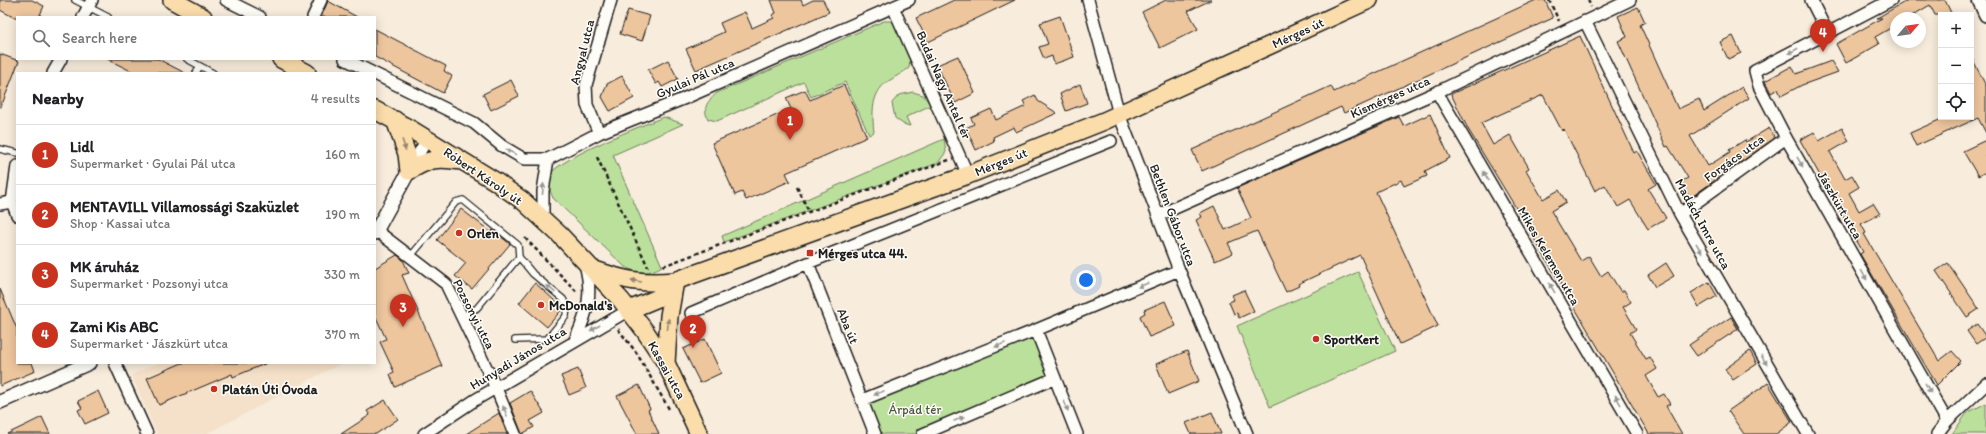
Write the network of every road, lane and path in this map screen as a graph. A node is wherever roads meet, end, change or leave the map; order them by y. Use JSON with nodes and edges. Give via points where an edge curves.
{"nodes":[{"id":1,"x":75,"y":0,"type":"edge"},
{"id":2,"x":172,"y":0,"type":"edge"},
{"id":3,"x":226,"y":0,"type":"edge"},
{"id":4,"x":321,"y":0,"type":"edge"},
{"id":5,"x":611,"y":0,"type":"edge"},
{"id":6,"x":909,"y":0,"type":"edge"},
{"id":7,"x":1088,"y":0,"type":"edge"},
{"id":8,"x":1369,"y":0,"type":"edge"},
{"id":9,"x":1549,"y":0,"type":"edge"},
{"id":10,"x":1630,"y":0,"type":"edge"},
{"id":11,"x":1811,"y":0,"type":"edge"},
{"id":12,"x":1892,"y":0,"type":"edge"},
{"id":13,"x":1979,"y":0,"type":"edge"},
{"id":14,"x":90,"y":3,"type":"edge"},
{"id":15,"x":893,"y":7,"type":"junction"},
{"id":16,"x":1986,"y":15,"type":"edge"},
{"id":17,"x":84,"y":16,"type":"edge"},
{"id":18,"x":107,"y":16,"type":"edge"},
{"id":19,"x":201,"y":16,"type":"edge"},
{"id":20,"x":258,"y":16,"type":"edge"},
{"id":21,"x":313,"y":16,"type":"edge"},
{"id":22,"x":1585,"y":21,"type":"junction"},
{"id":23,"x":1564,"y":31,"type":"junction"},
{"id":24,"x":1827,"y":32,"type":"junction"},
{"id":25,"x":60,"y":60,"type":"edge"},
{"id":26,"x":189,"y":60,"type":"edge"},
{"id":27,"x":347,"y":60,"type":"edge"},
{"id":28,"x":288,"y":61,"type":"edge"},
{"id":29,"x":200,"y":66,"type":"junction"},
{"id":30,"x":54,"y":72,"type":"edge"},
{"id":31,"x":197,"y":72,"type":"edge"},
{"id":32,"x":211,"y":72,"type":"edge"},
{"id":33,"x":305,"y":72,"type":"edge"},
{"id":34,"x":370,"y":72,"type":"edge"},
{"id":35,"x":376,"y":75,"type":"edge"},
{"id":36,"x":1437,"y":92,"type":"junction"},
{"id":37,"x":376,"y":110,"type":"edge"},
{"id":38,"x":1119,"y":114,"type":"junction"},
{"id":39,"x":395,"y":120,"type":"junction"},
{"id":40,"x":599,"y":133,"type":"junction"},
{"id":41,"x":1786,"y":138,"type":"junction"},
{"id":42,"x":427,"y":139,"type":"junction"},
{"id":43,"x":1111,"y":141,"type":"dead end"},
{"id":44,"x":0,"y":149,"type":"edge"},
{"id":45,"x":16,"y":153,"type":"edge"},
{"id":46,"x":960,"y":156,"type":"junction"},
{"id":47,"x":597,"y":157,"type":"dead end"},
{"id":48,"x":548,"y":160,"type":"junction"},
{"id":49,"x":462,"y":162,"type":"junction"},
{"id":50,"x":409,"y":171,"type":"junction"},
{"id":51,"x":16,"y":173,"type":"edge"},
{"id":52,"x":968,"y":175,"type":"junction"},
{"id":53,"x":797,"y":187,"type":"dead end"},
{"id":54,"x":12,"y":202,"type":"junction"},
{"id":55,"x":0,"y":204,"type":"edge"},
{"id":56,"x":16,"y":212,"type":"edge"},
{"id":57,"x":809,"y":212,"type":"junction"},
{"id":58,"x":1680,"y":214,"type":"junction"},
{"id":59,"x":1159,"y":215,"type":"junction"},
{"id":60,"x":543,"y":219,"type":"junction"},
{"id":61,"x":376,"y":232,"type":"edge"},
{"id":62,"x":410,"y":257,"type":"junction"},
{"id":63,"x":519,"y":257,"type":"junction"},
{"id":64,"x":808,"y":263,"type":"junction"},
{"id":65,"x":588,"y":264,"type":"junction"},
{"id":66,"x":1179,"y":270,"type":"junction"},
{"id":67,"x":650,"y":277,"type":"junction"},
{"id":68,"x":675,"y":281,"type":"junction"},
{"id":69,"x":629,"y":310,"type":"junction"},
{"id":70,"x":691,"y":313,"type":"dead end"},
{"id":71,"x":462,"y":317,"type":"junction"},
{"id":72,"x":607,"y":321,"type":"junction"},
{"id":73,"x":1036,"y":330,"type":"junction"},
{"id":74,"x":515,"y":340,"type":"dead end"},
{"id":75,"x":575,"y":340,"type":"junction"},
{"id":76,"x":666,"y":363,"type":"junction"},
{"id":77,"x":84,"y":364,"type":"edge"},
{"id":78,"x":115,"y":364,"type":"edge"},
{"id":79,"x":70,"y":367,"type":"edge"},
{"id":80,"x":1056,"y":378,"type":"junction"},
{"id":81,"x":1986,"y":384,"type":"edge"},
{"id":82,"x":496,"y":388,"type":"junction"},
{"id":83,"x":862,"y":400,"type":"junction"},
{"id":84,"x":0,"y":402,"type":"edge"},
{"id":85,"x":670,"y":410,"type":"dead end"},
{"id":86,"x":1947,"y":421,"type":"junction"},
{"id":87,"x":147,"y":434,"type":"edge"},
{"id":88,"x":424,"y":434,"type":"edge"},
{"id":89,"x":515,"y":434,"type":"edge"},
{"id":90,"x":699,"y":434,"type":"edge"},
{"id":91,"x":876,"y":434,"type":"edge"},
{"id":92,"x":923,"y":434,"type":"edge"},
{"id":93,"x":1077,"y":434,"type":"edge"},
{"id":94,"x":1247,"y":434,"type":"edge"},
{"id":95,"x":1637,"y":434,"type":"edge"},
{"id":96,"x":1808,"y":434,"type":"edge"},
{"id":97,"x":1937,"y":434,"type":"edge"}],
"edges":[{"from":1,"to":14,"type":"lane"},
{"from":2,"to":19,"type":"main road"},
{"from":3,"to":20,"type":"street"},
{"from":4,"to":21,"type":"street"},
{"from":5,"to":40,"type":"street","name":"Angyal utca","via":[[586,86],[587,105]]},
{"from":6,"to":15,"type":"street","name":"Gyulai Pál utca"},
{"from":7,"to":38,"type":"street","name":"Bethlen Gábor utca"},
{"from":8,"to":38,"type":"main road","name":"Mérges út"},
{"from":9,"to":23,"type":"path"},
{"from":10,"to":22,"type":"street","name":"Kismérges utca"},
{"from":11,"to":24,"type":"street"},
{"from":12,"to":24,"type":"street"},
{"from":13,"to":16,"type":"street"},
{"from":14,"to":17,"type":"street"},
{"from":14,"to":18,"type":"lane"},
{"from":15,"to":40,"type":"street","name":"Gyulai Pál utca"},
{"from":15,"to":46,"type":"street","name":"Budai Nagy Antal tér"},
{"from":22,"to":23,"type":"street","name":"Kismérges utca"},
{"from":22,"to":58,"type":"street","name":"Madách Imre utca"},
{"from":23,"to":36,"type":"street","name":"Kismérges utca"},
{"from":24,"to":41,"type":"street","name":"Jászkürt utca","one_way":true,"via":[[1755,71],[1759,86]]},
{"from":25,"to":30,"type":"street"},
{"from":26,"to":29,"type":"lane"},
{"from":27,"to":34,"type":"street"},
{"from":28,"to":33,"type":"main road"},
{"from":29,"to":31,"type":"lane"},
{"from":29,"to":32,"type":"lane"},
{"from":48,"to":35,"type":"street","one_way":true,"via":[[524,159],[502,146],[474,123]]},
{"from":36,"to":59,"type":"street","name":"Kismérges utca"},
{"from":95,"to":36,"type":"street","name":"Mikes Kelemen utca","one_way":true},
{"from":37,"to":39,"type":"main road","name":"Róbert Károly út"},
{"from":38,"to":52,"type":"main road","name":"Mérges út"},
{"from":38,"to":59,"type":"street","name":"Bethlen Gábor utca"},
{"from":39,"to":42,"type":"main road","name":"Róbert Károly út"},
{"from":39,"to":50,"type":"main road","one_way":true,"via":[[407,154]]},
{"from":40,"to":48,"type":"street","name":"Gyulai Pál utca"},
{"from":41,"to":58,"type":"street","name":"Forgács utca"},
{"from":41,"to":86,"type":"street","name":"Jászkürt utca","one_way":true},
{"from":42,"to":49,"type":"main road","name":"Róbert Károly út"},
{"from":42,"to":50,"type":"street"},
{"from":43,"to":64,"type":"street","name":"Mérges út"},
{"from":44,"to":45,"type":"lane"},
{"from":46,"to":52,"type":"street","name":"Budai Nagy Antal tér"},
{"from":46,"to":57,"type":"path"},
{"from":47,"to":67,"type":"path"},
{"from":60,"to":48,"type":"street","one_way":true,"via":[[543,191]]},
{"from":49,"to":50,"type":"main road","via":[[444,158],[427,160]]},
{"from":49,"to":60,"type":"main road","name":"Róbert Károly út","via":[[495,181]]},
{"from":50,"to":61,"type":"street"},
{"from":51,"to":54,"type":"street"},
{"from":52,"to":68,"type":"main road","name":"Mérges út"},
{"from":53,"to":57,"type":"path"},
{"from":54,"to":55,"type":"street"},
{"from":54,"to":56,"type":"street"},
{"from":57,"to":67,"type":"path"},
{"from":58,"to":96,"type":"street","name":"Madách Imre utca","one_way":true},
{"from":59,"to":66,"type":"street","name":"Bethlen Gábor utca"},
{"from":60,"to":65,"type":"main road","name":"Róbert Károly út"},
{"from":61,"to":62,"type":"street","name":"Pozsonyi utca"},
{"from":62,"to":63,"type":"lane","via":[[456,202],[463,200],[518,245]]},
{"from":62,"to":71,"type":"street","name":"Pozsonyi utca","via":[[446,284]]},
{"from":63,"to":71,"type":"lane","via":[[477,308]]},
{"from":74,"to":63,"type":"lane","one_way":true,"via":[[547,339],[566,316],[567,307],[563,299],[533,274]]},
{"from":64,"to":70,"type":"street","name":"Mérges út"},
{"from":64,"to":83,"type":"street","name":"Aba út"},
{"from":67,"to":65,"type":"main road","one_way":true,"via":[[619,279]]},
{"from":65,"to":69,"type":"main road","name":"Róbert Károly út"},
{"from":65,"to":75,"type":"street","via":[[589,300],[586,316]]},
{"from":66,"to":73,"type":"street","one_way":true},
{"from":66,"to":94,"type":"street","name":"Bethlen Gábor utca"},
{"from":67,"to":68,"type":"main road"},
{"from":68,"to":69,"type":"main road","name":"Mérges út","via":[[658,298]]},
{"from":76,"to":68,"type":"main road","one_way":true,"via":[[669,316]]},
{"from":69,"to":72,"type":"street","name":"Hunyadi János utca"},
{"from":69,"to":76,"type":"main road","name":"Kassai utca"},
{"from":71,"to":82,"type":"street","name":"Pozsonyi utca"},
{"from":72,"to":75,"type":"street","name":"Hunyadi János utca","one_way":true},
{"from":72,"to":85,"type":"path","via":[[620,331],[636,352]]},
{"from":73,"to":80,"type":"street"},
{"from":73,"to":83,"type":"street","one_way":true},
{"from":75,"to":82,"type":"street","name":"Hunyadi János utca"},
{"from":76,"to":90,"type":"main road","name":"Kassai utca"},
{"from":77,"to":79,"type":"street"},
{"from":78,"to":87,"type":"street"},
{"from":79,"to":84,"type":"street"},
{"from":92,"to":80,"type":"street","one_way":true},
{"from":80,"to":93,"type":"street","one_way":true},
{"from":81,"to":86,"type":"street"},
{"from":82,"to":88,"type":"street","name":"Hunyadi János utca"},
{"from":89,"to":82,"type":"street","name":"Pozsonyi utca","one_way":true},
{"from":83,"to":91,"type":"street"},
{"from":86,"to":97,"type":"street"}]}
